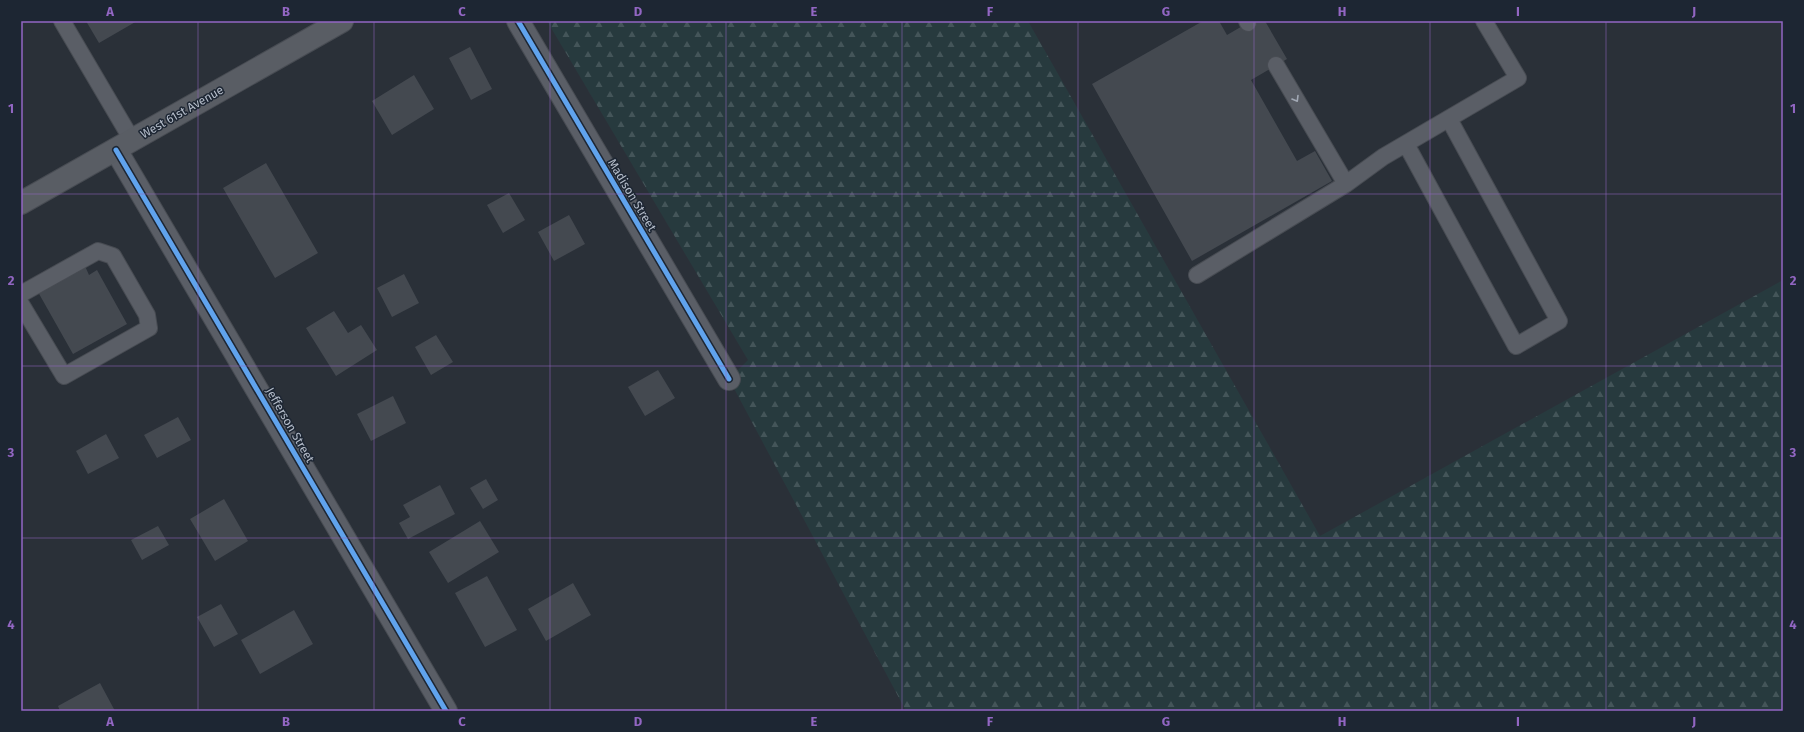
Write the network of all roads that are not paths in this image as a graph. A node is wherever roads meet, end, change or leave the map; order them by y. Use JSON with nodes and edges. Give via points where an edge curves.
{"nodes":[{"id":1,"x":62,"y":21,"type":"edge"},
{"id":2,"x":342,"y":21,"type":"edge"},
{"id":3,"x":518,"y":21,"type":"edge"},
{"id":4,"x":1484,"y":21,"type":"edge"},
{"id":5,"x":1276,"y":65,"type":"dead end"},
{"id":6,"x":1449,"y":119,"type":"junction"},
{"id":7,"x":1406,"y":144,"type":"junction"},
{"id":8,"x":124,"y":145,"type":"junction"},
{"id":9,"x":1346,"y":184,"type":"junction"},
{"id":10,"x":21,"y":203,"type":"edge"},
{"id":11,"x":1197,"y":275,"type":"dead end"},
{"id":12,"x":21,"y":294,"type":"edge"},
{"id":13,"x":21,"y":304,"type":"edge"},
{"id":14,"x":729,"y":379,"type":"dead end"},
{"id":15,"x":446,"y":711,"type":"edge"}],
"edges":[{"from":1,"to":8,"type":"lane"},
{"from":2,"to":8,"type":"main road","name":"West 61st Avenue"},
{"from":3,"to":14,"type":"street","name":"Madison Street"},
{"from":4,"to":6,"type":"lane","via":[[1518,78]]},
{"from":5,"to":9,"type":"lane","one_way":true},
{"from":6,"to":7,"type":"lane"},
{"from":6,"to":7,"type":"lane","via":[[1559,321],[1516,346]]},
{"from":7,"to":9,"type":"lane"},
{"from":8,"to":10,"type":"main road","name":"West 61st Avenue"},
{"from":8,"to":15,"type":"street","name":"Jefferson Street"},
{"from":9,"to":11,"type":"lane"},
{"from":12,"to":13,"type":"lane","via":[[98,251],[113,256],[147,315],[149,328],[64,376]]}]}
